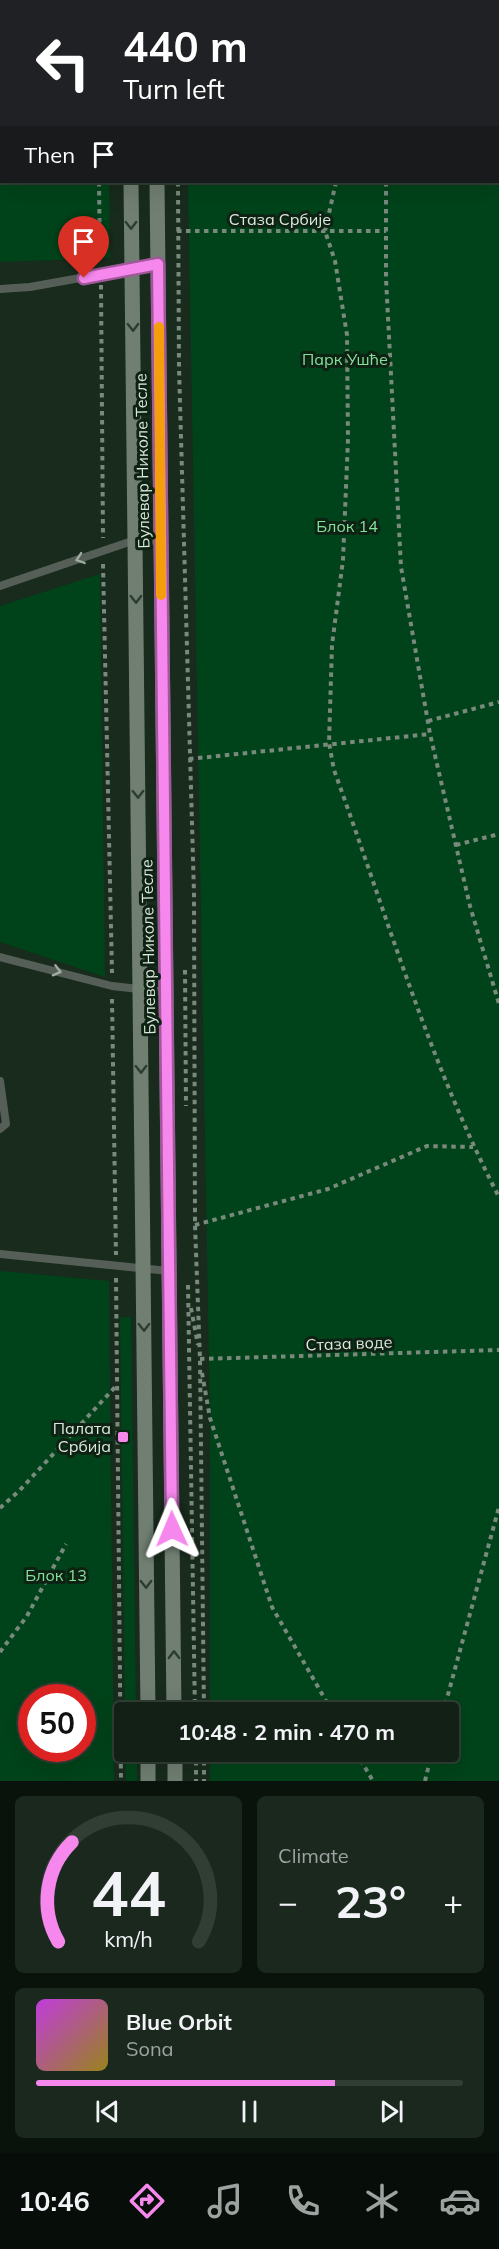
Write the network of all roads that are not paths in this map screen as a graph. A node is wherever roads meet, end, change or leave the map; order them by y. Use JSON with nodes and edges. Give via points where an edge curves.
{"nodes":[{"id":1,"x":131,"y":183,"type":"edge"},
{"id":2,"x":157,"y":183,"type":"edge"},
{"id":3,"x":158,"y":264,"type":"junction"},
{"id":4,"x":132,"y":269,"type":"junction"},
{"id":5,"x":0,"y":289,"type":"edge"},
{"id":6,"x":135,"y":540,"type":"junction"},
{"id":7,"x":161,"y":541,"type":"junction"},
{"id":8,"x":0,"y":586,"type":"edge"},
{"id":9,"x":0,"y":957,"type":"edge"},
{"id":10,"x":140,"y":989,"type":"junction"},
{"id":11,"x":166,"y":992,"type":"junction"},
{"id":12,"x":0,"y":1081,"type":"edge"},
{"id":13,"x":0,"y":1129,"type":"edge"},
{"id":14,"x":0,"y":1254,"type":"edge"},
{"id":15,"x":143,"y":1268,"type":"junction"},
{"id":16,"x":170,"y":1271,"type":"junction"},
{"id":17,"x":148,"y":1702,"type":"edge"},
{"id":18,"x":174,"y":1702,"type":"edge"},
{"id":19,"x":148,"y":1762,"type":"edge"},
{"id":20,"x":175,"y":1762,"type":"edge"},
{"id":21,"x":148,"y":1781,"type":"edge"},
{"id":22,"x":175,"y":1781,"type":"edge"}],
"edges":[{"from":1,"to":4,"type":"main road","name":"Булевар Николе Тесле","one_way":true},
{"from":2,"to":3,"type":"main road","name":"Булевар Николе Тесле"},
{"from":3,"to":4,"type":"lane"},
{"from":3,"to":7,"type":"main road","name":"Булевар Николе Тесле"},
{"from":4,"to":5,"type":"lane"},
{"from":4,"to":6,"type":"main road","name":"Булевар Николе Тесле","one_way":true},
{"from":6,"to":7,"type":"lane"},
{"from":6,"to":8,"type":"lane","one_way":true},
{"from":6,"to":10,"type":"main road","name":"Булевар Николе Тесле","one_way":true},
{"from":7,"to":11,"type":"main road","name":"Булевар Николе Тесле"},
{"from":9,"to":10,"type":"lane","one_way":true,"via":[[112,986]]},
{"from":10,"to":11,"type":"lane"},
{"from":10,"to":15,"type":"main road","name":"Булевар Николе Тесле","one_way":true},
{"from":11,"to":16,"type":"main road","name":"Булевар Николе Тесле"},
{"from":12,"to":13,"type":"lane","via":[[6,1124]]},
{"from":14,"to":15,"type":"lane"},
{"from":15,"to":16,"type":"lane"},
{"from":15,"to":17,"type":"main road","name":"Булевар Николе Тесле","one_way":true},
{"from":18,"to":16,"type":"main road","name":"Булевар Николе Тесле","one_way":true},
{"from":19,"to":21,"type":"main road"},
{"from":20,"to":22,"type":"main road"}]}
